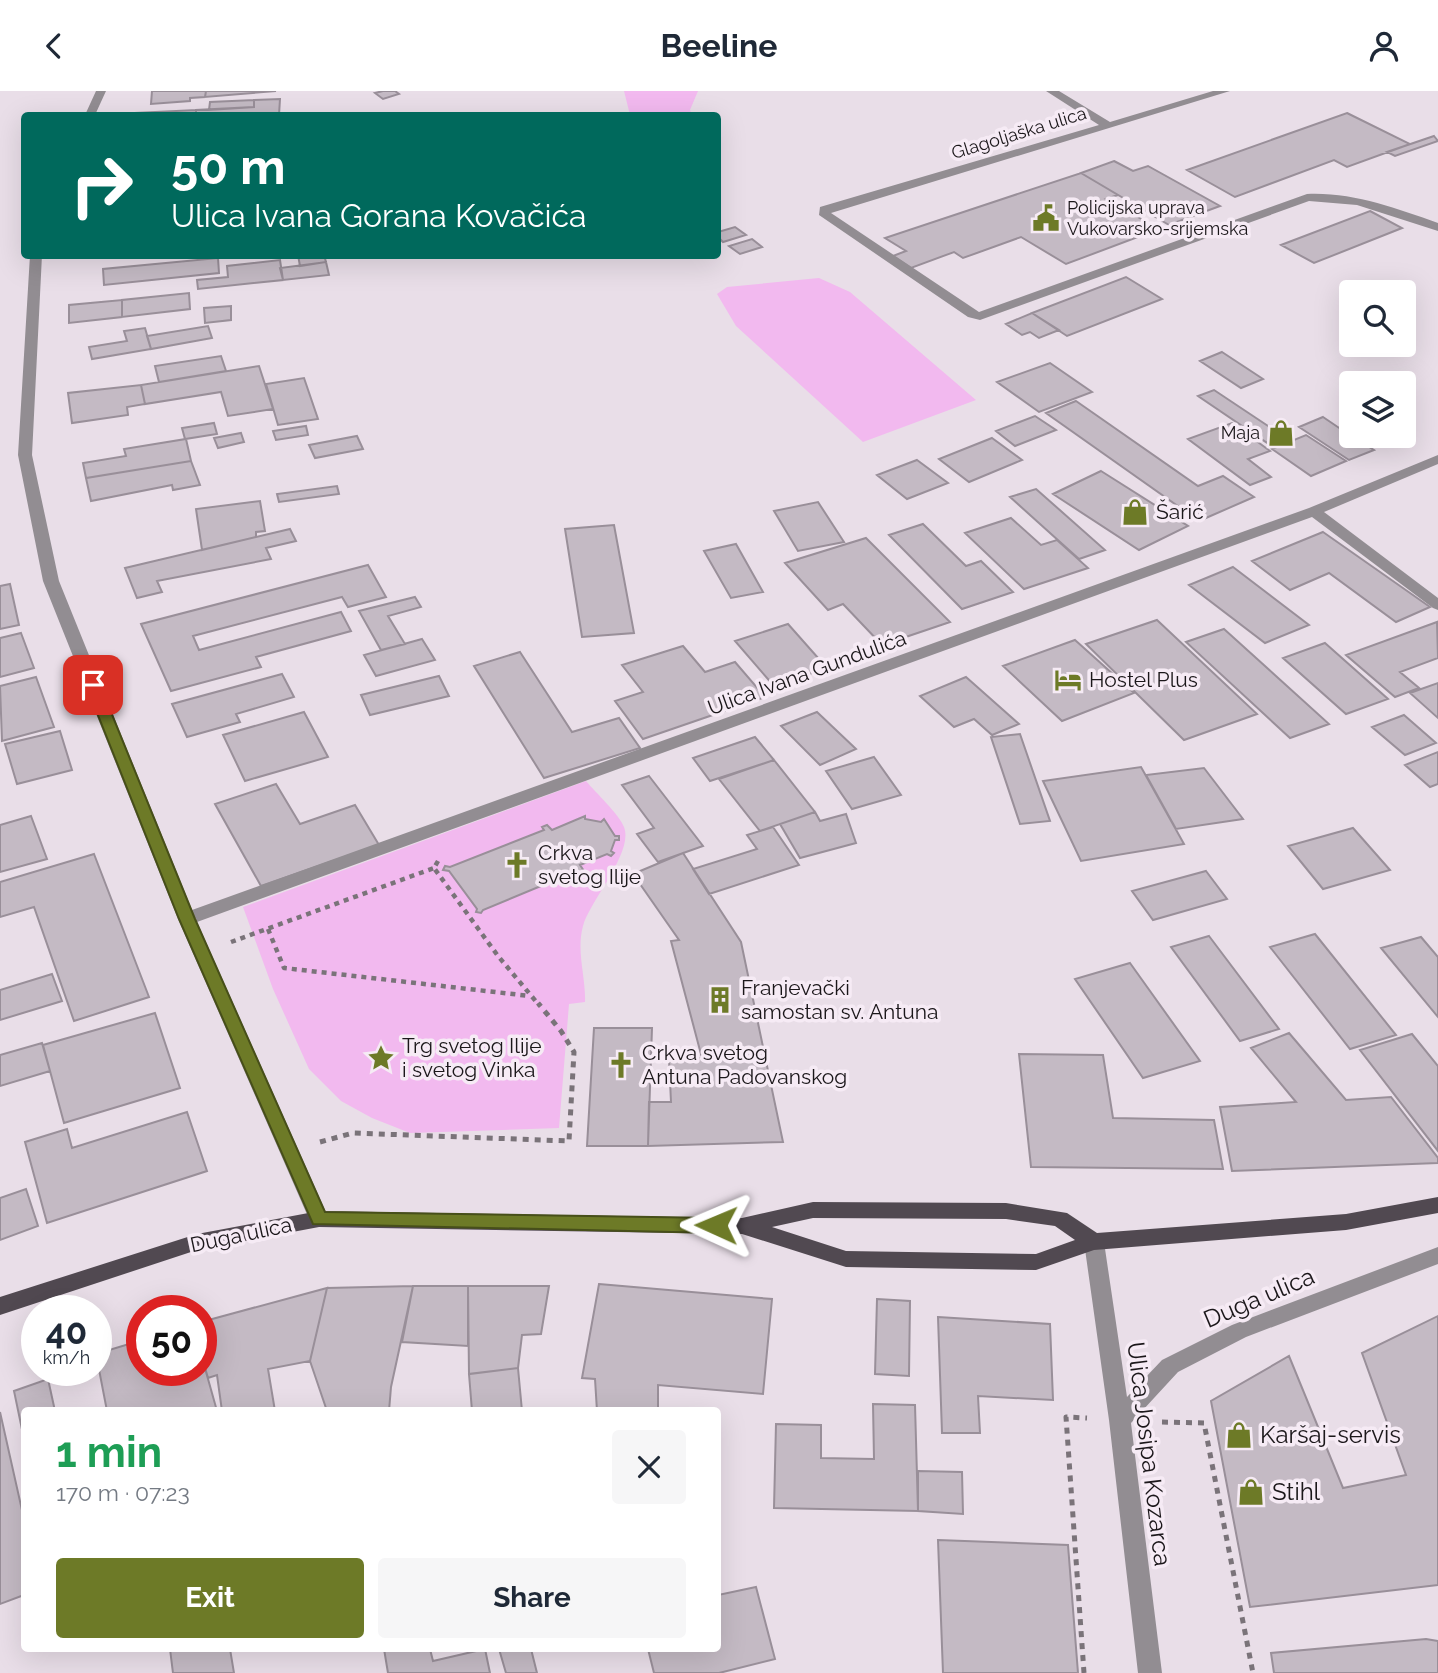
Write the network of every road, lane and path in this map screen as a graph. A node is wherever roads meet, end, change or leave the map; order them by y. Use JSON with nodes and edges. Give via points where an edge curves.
{"nodes":[{"id":1,"x":101,"y":91,"type":"edge"},
{"id":2,"x":1051,"y":91,"type":"edge"},
{"id":3,"x":1225,"y":91,"type":"edge"},
{"id":4,"x":91,"y":112,"type":"edge"},
{"id":5,"x":1108,"y":125,"type":"junction"},
{"id":6,"x":1438,"y":227,"type":"edge"},
{"id":7,"x":36,"y":259,"type":"edge"},
{"id":8,"x":1438,"y":459,"type":"edge"},
{"id":9,"x":1314,"y":512,"type":"junction"},
{"id":10,"x":1438,"y":605,"type":"edge"},
{"id":11,"x":456,"y":822,"type":"junction"},
{"id":12,"x":434,"y":868,"type":"junction"},
{"id":13,"x":187,"y":919,"type":"junction"},
{"id":14,"x":268,"y":929,"type":"junction"},
{"id":15,"x":202,"y":953,"type":"junction"},
{"id":16,"x":531,"y":996,"type":"junction"},
{"id":17,"x":290,"y":1153,"type":"junction"},
{"id":18,"x":1438,"y":1205,"type":"edge"},
{"id":19,"x":319,"y":1219,"type":"junction"},
{"id":20,"x":742,"y":1226,"type":"junction"},
{"id":21,"x":1094,"y":1242,"type":"junction"},
{"id":22,"x":1438,"y":1255,"type":"edge"},
{"id":23,"x":0,"y":1306,"type":"edge"},
{"id":24,"x":1120,"y":1420,"type":"junction"},
{"id":25,"x":1204,"y":1423,"type":"dead end"},
{"id":26,"x":1150,"y":1673,"type":"edge"},
{"id":27,"x":1253,"y":1673,"type":"edge"}],
"edges":[{"from":1,"to":4,"type":"street"},
{"from":2,"to":5,"type":"street"},
{"from":3,"to":5,"type":"street","name":"Glagoljaška ulica"},
{"from":5,"to":6,"type":"street","name":"Glagoljaška ulica","via":[[824,210],[827,217],[980,316],[1307,198],[1350,198]]},
{"from":7,"to":13,"type":"street","via":[[25,455],[51,581]]},
{"from":8,"to":9,"type":"street","name":"Ulica Ivana Gundulića"},
{"from":9,"to":10,"type":"street"},
{"from":9,"to":11,"type":"street","name":"Ulica Ivana Gundulića"},
{"from":11,"to":12,"type":"path"},
{"from":11,"to":13,"type":"street","name":"Ulica Ivana Gundulića"},
{"from":12,"to":14,"type":"path"},
{"from":12,"to":16,"type":"path"},
{"from":13,"to":15,"type":"street"},
{"from":14,"to":15,"type":"path"},
{"from":14,"to":16,"type":"path","via":[[284,968]]},
{"from":15,"to":17,"type":"street"},
{"from":16,"to":17,"type":"path","via":[[574,1052],[569,1141],[353,1133]]},
{"from":17,"to":19,"type":"street"},
{"from":18,"to":21,"type":"main road","name":"Duga ulica","via":[[1346,1222]]},
{"from":19,"to":20,"type":"main road","name":"Duga ulica"},
{"from":19,"to":23,"type":"main road","name":"Duga ulica","via":[[197,1242]]},
{"from":20,"to":21,"type":"main road","name":"Duga ulica","via":[[846,1259],[1036,1262]]},
{"from":20,"to":21,"type":"main road","name":"Duga ulica","via":[[813,1210],[1006,1212],[1060,1219]]},
{"from":21,"to":24,"type":"street","name":"Ulica Josipa Kozarca"},
{"from":22,"to":24,"type":"street","name":"Duga ulica","via":[[1239,1331],[1170,1366]]},
{"from":24,"to":26,"type":"street","name":"Ulica Josipa Kozarca"},
{"from":25,"to":27,"type":"path"}]}
